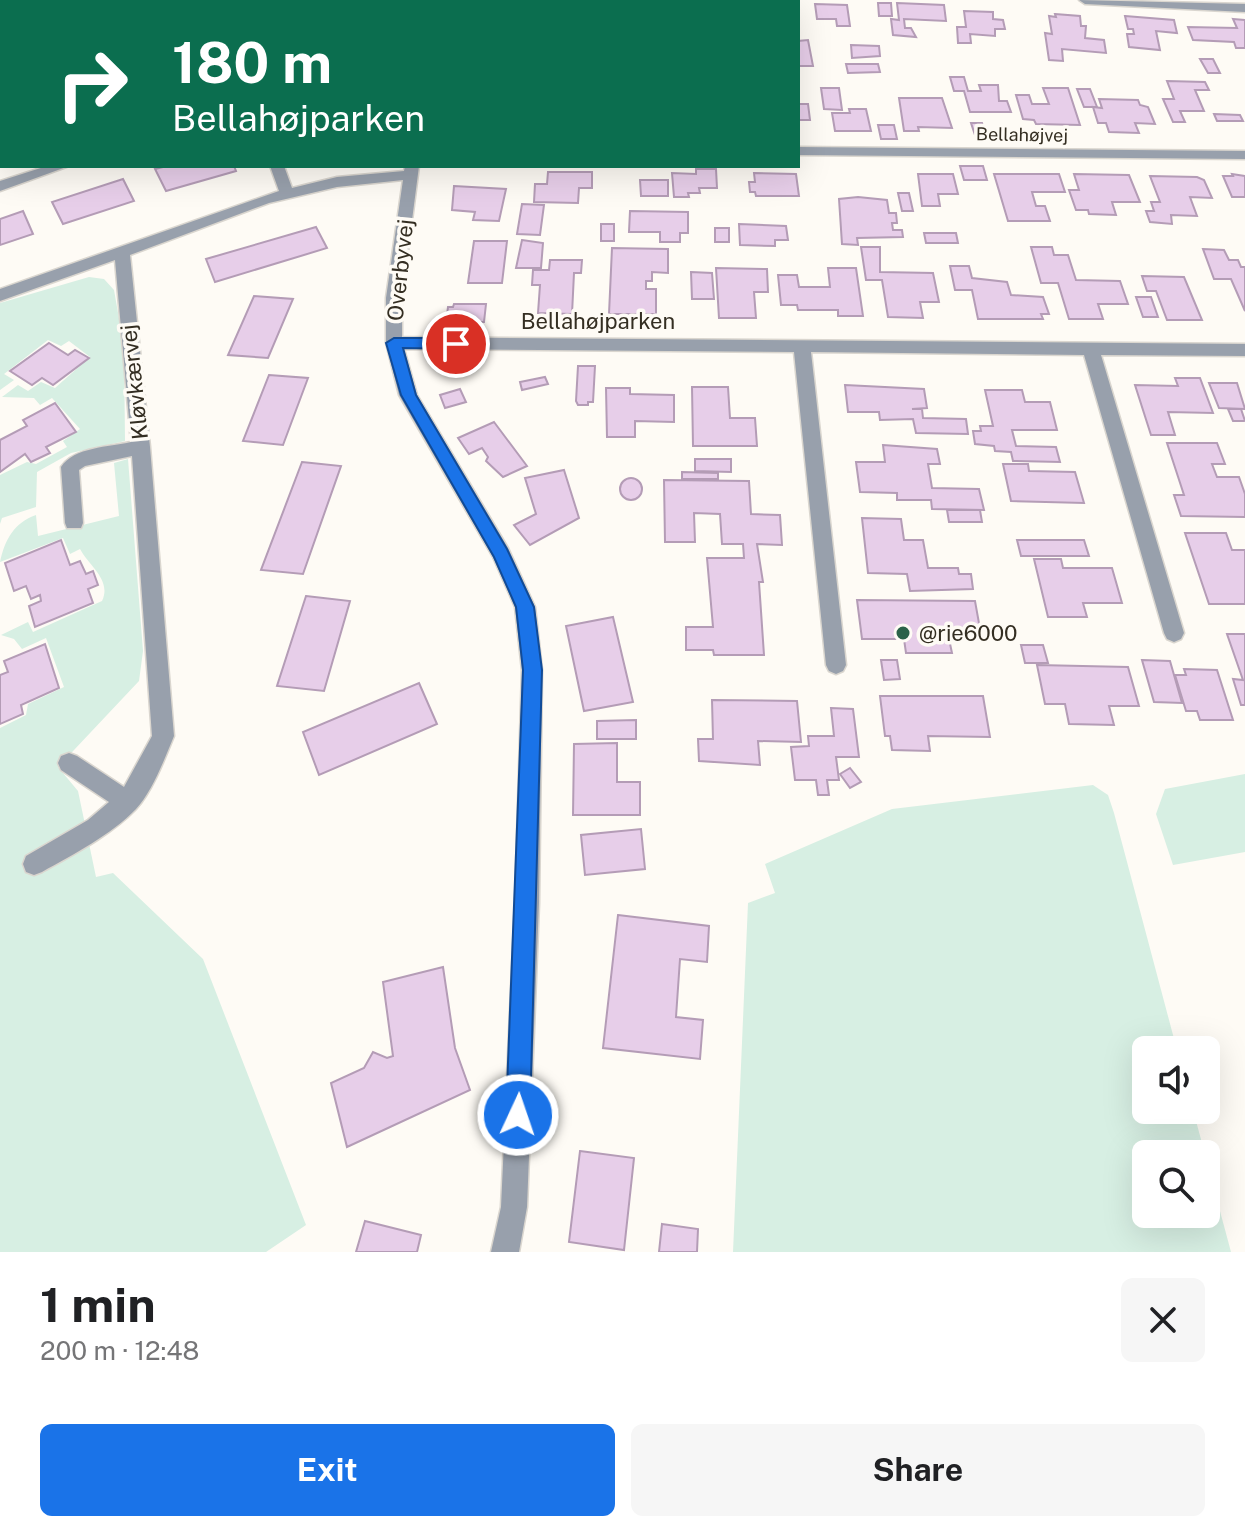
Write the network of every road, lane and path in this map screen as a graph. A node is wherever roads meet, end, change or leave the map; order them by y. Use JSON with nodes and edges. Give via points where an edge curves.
{"nodes":[{"id":1,"x":1085,"y":0,"type":"edge"},
{"id":2,"x":1245,"y":8,"type":"edge"},
{"id":3,"x":800,"y":151,"type":"edge"},
{"id":4,"x":1245,"y":155,"type":"edge"},
{"id":5,"x":56,"y":168,"type":"edge"},
{"id":6,"x":278,"y":168,"type":"edge"},
{"id":7,"x":412,"y":170,"type":"edge"},
{"id":8,"x":0,"y":186,"type":"edge"},
{"id":9,"x":287,"y":194,"type":"junction"},
{"id":10,"x":122,"y":252,"type":"junction"},
{"id":11,"x":0,"y":295,"type":"edge"},
{"id":12,"x":394,"y":343,"type":"junction"},
{"id":13,"x":802,"y":347,"type":"junction"},
{"id":14,"x":1091,"y":349,"type":"junction"},
{"id":15,"x":1245,"y":350,"type":"edge"},
{"id":16,"x":141,"y":447,"type":"junction"},
{"id":17,"x":74,"y":523,"type":"dead end"},
{"id":18,"x":1174,"y":633,"type":"dead end"},
{"id":19,"x":836,"y":665,"type":"dead end"},
{"id":20,"x":69,"y":763,"type":"dead end"},
{"id":21,"x":128,"y":802,"type":"junction"},
{"id":22,"x":34,"y":864,"type":"dead end"},
{"id":23,"x":505,"y":1252,"type":"edge"}],
"edges":[{"from":1,"to":2,"type":"street"},
{"from":3,"to":4,"type":"street","name":"Bellahøjvej"},
{"from":5,"to":8,"type":"street"},
{"from":6,"to":9,"type":"street"},
{"from":7,"to":9,"type":"street"},
{"from":7,"to":12,"type":"street","name":"Overbyvej","via":[[394,298]]},
{"from":9,"to":10,"type":"street"},
{"from":10,"to":11,"type":"street"},
{"from":10,"to":16,"type":"street","name":"Kløvkærvej"},
{"from":12,"to":13,"type":"street","name":"Bellahøjparken"},
{"from":12,"to":23,"type":"street","name":"Overbyvej","via":[[408,395],[501,554],[527,623],[532,670],[527,903],[514,1207]]},
{"from":13,"to":14,"type":"street","name":"Bellahøjparken"},
{"from":13,"to":19,"type":"street"},
{"from":14,"to":15,"type":"street","name":"Bellahøjparken"},
{"from":14,"to":18,"type":"street"},
{"from":16,"to":17,"type":"street","via":[[80,460],[70,467]]},
{"from":16,"to":21,"type":"street","name":"Kløvkærvej","via":[[163,736],[153,765]]},
{"from":20,"to":21,"type":"street"},
{"from":21,"to":22,"type":"street","name":"Kløvkærvej","via":[[94,831]]}]}
